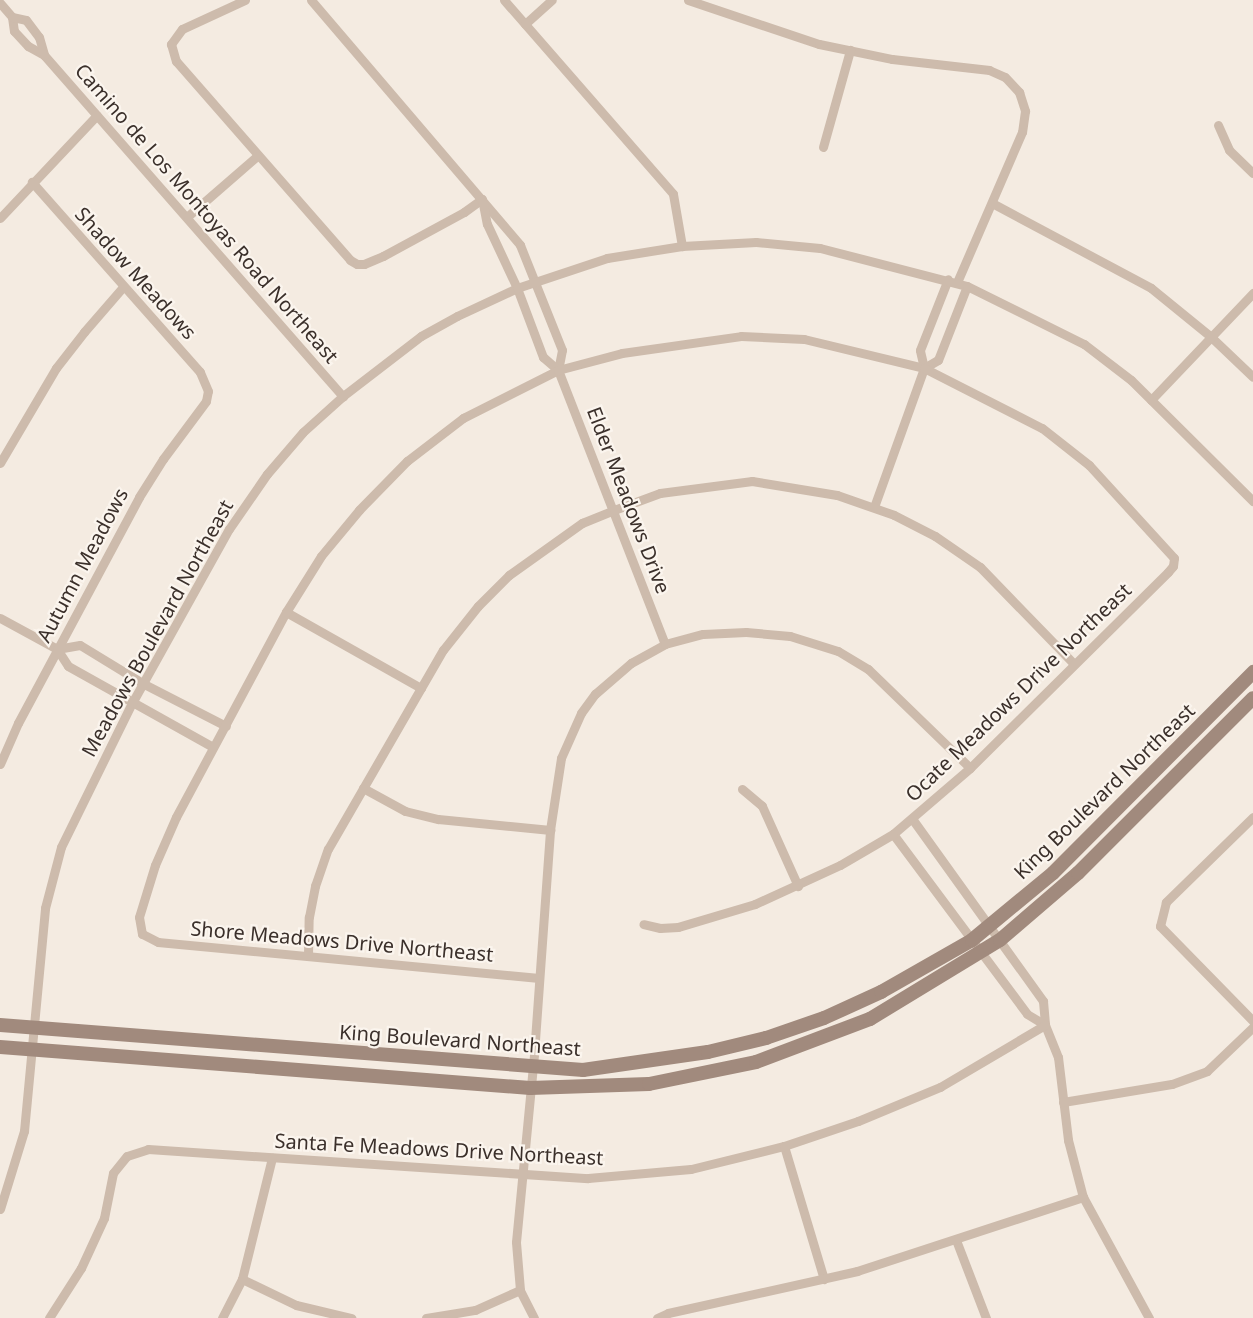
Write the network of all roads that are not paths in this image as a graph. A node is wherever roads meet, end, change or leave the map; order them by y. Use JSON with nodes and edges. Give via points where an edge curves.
{"nodes":[{"id":1,"x":245,"y":0,"type":"edge"},
{"id":2,"x":311,"y":0,"type":"edge"},
{"id":3,"x":504,"y":0,"type":"edge"},
{"id":4,"x":552,"y":0,"type":"edge"},
{"id":5,"x":688,"y":0,"type":"edge"},
{"id":6,"x":0,"y":3,"type":"edge"},
{"id":7,"x":9,"y":14,"type":"junction"},
{"id":8,"x":525,"y":24,"type":"junction"},
{"id":9,"x":850,"y":50,"type":"junction"},
{"id":10,"x":44,"y":55,"type":"junction"},
{"id":11,"x":97,"y":116,"type":"junction"},
{"id":12,"x":1218,"y":125,"type":"dead end"},
{"id":13,"x":823,"y":147,"type":"dead end"},
{"id":14,"x":257,"y":156,"type":"junction"},
{"id":15,"x":1253,"y":173,"type":"edge"},
{"id":16,"x":32,"y":182,"type":"junction"},
{"id":17,"x":482,"y":199,"type":"junction"},
{"id":18,"x":993,"y":203,"type":"junction"},
{"id":19,"x":188,"y":216,"type":"junction"},
{"id":20,"x":0,"y":218,"type":"edge"},
{"id":21,"x":682,"y":246,"type":"junction"},
{"id":22,"x":535,"y":281,"type":"junction"},
{"id":23,"x":953,"y":281,"type":"junction"},
{"id":24,"x":123,"y":286,"type":"junction"},
{"id":25,"x":968,"y":286,"type":"junction"},
{"id":26,"x":517,"y":288,"type":"junction"},
{"id":27,"x":1253,"y":293,"type":"edge"},
{"id":28,"x":1210,"y":336,"type":"junction"},
{"id":29,"x":924,"y":368,"type":"junction"},
{"id":30,"x":558,"y":370,"type":"junction"},
{"id":31,"x":1253,"y":376,"type":"edge"},
{"id":32,"x":208,"y":391,"type":"joint"},
{"id":33,"x":343,"y":396,"type":"junction"},
{"id":34,"x":1151,"y":400,"type":"junction"},
{"id":35,"x":0,"y":463,"type":"edge"},
{"id":36,"x":1253,"y":501,"type":"edge"},
{"id":37,"x":874,"y":507,"type":"junction"},
{"id":38,"x":614,"y":510,"type":"junction"},
{"id":39,"x":286,"y":612,"type":"junction"},
{"id":40,"x":0,"y":618,"type":"edge"},
{"id":41,"x":665,"y":644,"type":"junction"},
{"id":42,"x":57,"y":649,"type":"junction"},
{"id":43,"x":1074,"y":664,"type":"junction"},
{"id":44,"x":1253,"y":672,"type":"edge"},
{"id":45,"x":144,"y":684,"type":"junction"},
{"id":46,"x":421,"y":688,"type":"junction"},
{"id":47,"x":1253,"y":698,"type":"edge"},
{"id":48,"x":132,"y":703,"type":"junction"},
{"id":49,"x":226,"y":726,"type":"junction"},
{"id":50,"x":213,"y":747,"type":"junction"},
{"id":51,"x":0,"y":764,"type":"edge"},
{"id":52,"x":970,"y":768,"type":"junction"},
{"id":53,"x":363,"y":789,"type":"junction"},
{"id":54,"x":742,"y":789,"type":"dead end"},
{"id":55,"x":913,"y":820,"type":"junction"},
{"id":56,"x":1251,"y":822,"type":"edge"},
{"id":57,"x":550,"y":830,"type":"junction"},
{"id":58,"x":894,"y":834,"type":"junction"},
{"id":59,"x":798,"y":886,"type":"junction"},
{"id":60,"x":643,"y":924,"type":"dead end"},
{"id":61,"x":990,"y":925,"type":"junction"},
{"id":62,"x":972,"y":940,"type":"junction"},
{"id":63,"x":1000,"y":940,"type":"junction"},
{"id":64,"x":982,"y":954,"type":"junction"},
{"id":65,"x":308,"y":956,"type":"junction"},
{"id":66,"x":539,"y":978,"type":"junction"},
{"id":67,"x":1253,"y":1021,"type":"edge"},
{"id":68,"x":0,"y":1025,"type":"edge"},
{"id":69,"x":1045,"y":1025,"type":"junction"},
{"id":70,"x":1253,"y":1026,"type":"edge"},
{"id":71,"x":33,"y":1027,"type":"junction"},
{"id":72,"x":0,"y":1047,"type":"edge"},
{"id":73,"x":31,"y":1049,"type":"junction"},
{"id":74,"x":533,"y":1067,"type":"junction"},
{"id":75,"x":530,"y":1088,"type":"junction"},
{"id":76,"x":1063,"y":1102,"type":"junction"},
{"id":77,"x":784,"y":1146,"type":"junction"},
{"id":78,"x":272,"y":1158,"type":"junction"},
{"id":79,"x":522,"y":1174,"type":"junction"},
{"id":80,"x":1083,"y":1197,"type":"junction"},
{"id":81,"x":0,"y":1209,"type":"edge"},
{"id":82,"x":956,"y":1240,"type":"junction"},
{"id":83,"x":242,"y":1279,"type":"junction"},
{"id":84,"x":824,"y":1279,"type":"junction"},
{"id":85,"x":520,"y":1290,"type":"junction"},
{"id":86,"x":49,"y":1318,"type":"edge"},
{"id":87,"x":222,"y":1318,"type":"edge"},
{"id":88,"x":351,"y":1318,"type":"edge"},
{"id":89,"x":426,"y":1318,"type":"edge"},
{"id":90,"x":534,"y":1318,"type":"edge"},
{"id":91,"x":657,"y":1318,"type":"edge"},
{"id":92,"x":986,"y":1318,"type":"edge"},
{"id":93,"x":1149,"y":1318,"type":"edge"}],
"edges":[{"from":1,"to":14,"type":"street","via":[[191,24],[171,44],[176,61]]},
{"from":2,"to":17,"type":"street"},
{"from":3,"to":8,"type":"street"},
{"from":4,"to":8,"type":"street"},
{"from":5,"to":9,"type":"street","via":[[819,44]]},
{"from":6,"to":7,"type":"street","name":"Camino de Los Montoyas Road Northeast"},
{"from":7,"to":10,"type":"street","name":"Camino de Los Montoyas Road Northeast","via":[[14,31]]},
{"from":7,"to":10,"type":"street","name":"Camino de Los Montoyas Road Northeast","via":[[26,20],[39,37]]},
{"from":8,"to":21,"type":"street","via":[[673,194]]},
{"from":9,"to":13,"type":"street"},
{"from":9,"to":18,"type":"street","via":[[989,70],[1005,77],[1019,92],[1025,111],[1022,132]]},
{"from":10,"to":11,"type":"street","name":"Camino de Los Montoyas Road Northeast"},
{"from":11,"to":16,"type":"street"},
{"from":11,"to":19,"type":"street","name":"Camino de Los Montoyas Road Northeast"},
{"from":12,"to":15,"type":"street","via":[[1229,150]]},
{"from":14,"to":17,"type":"street","via":[[338,249],[357,264],[383,256]]},
{"from":14,"to":19,"type":"street"},
{"from":16,"to":20,"type":"street"},
{"from":16,"to":24,"type":"street","name":"Shadow Meadows"},
{"from":17,"to":22,"type":"street","via":[[520,245]]},
{"from":17,"to":26,"type":"street","via":[[487,224]]},
{"from":18,"to":23,"type":"street"},
{"from":18,"to":28,"type":"street","via":[[1151,288]]},
{"from":19,"to":33,"type":"street","name":"Camino de Los Montoyas Road Northeast"},
{"from":21,"to":22,"type":"street","name":"Meadows Boulevard Northeast","via":[[607,258]]},
{"from":21,"to":23,"type":"street","name":"Meadows Boulevard Northeast","via":[[756,242],[820,248]]},
{"from":22,"to":26,"type":"street","name":"Meadows Boulevard Northeast"},
{"from":22,"to":30,"type":"street","via":[[562,350]]},
{"from":23,"to":25,"type":"street","name":"Meadows Boulevard Northeast"},
{"from":23,"to":29,"type":"street","via":[[920,350]]},
{"from":24,"to":32,"type":"street","name":"Shadow Meadows","via":[[200,372]]},
{"from":24,"to":35,"type":"street","via":[[56,368]]},
{"from":25,"to":29,"type":"street","via":[[938,360]]},
{"from":25,"to":34,"type":"street","name":"Meadows Boulevard Northeast","via":[[1084,344]]},
{"from":26,"to":30,"type":"street","via":[[543,357]]},
{"from":26,"to":33,"type":"street","name":"Meadows Boulevard Northeast","via":[[421,336]]},
{"from":27,"to":28,"type":"street"},
{"from":28,"to":31,"type":"street"},
{"from":28,"to":34,"type":"street"},
{"from":29,"to":30,"type":"street","via":[[804,339],[741,336],[622,353]]},
{"from":29,"to":37,"type":"street"},
{"from":29,"to":43,"type":"street","name":"Ocate Meadows Drive Northeast","via":[[1042,429],[1089,465],[1174,558],[1168,572]]},
{"from":30,"to":38,"type":"street","name":"Elder Meadows Drive"},
{"from":30,"to":39,"type":"street","via":[[463,418],[407,461],[321,556]]},
{"from":32,"to":42,"type":"street","name":"Autumn Meadows","via":[[206,401],[139,497]]},
{"from":33,"to":45,"type":"street","name":"Meadows Boulevard Northeast","via":[[303,432],[267,474],[229,529]]},
{"from":34,"to":36,"type":"street","name":"Meadows Boulevard Northeast"},
{"from":37,"to":38,"type":"street","via":[[837,495],[752,481],[660,493]]},
{"from":37,"to":43,"type":"street","via":[[935,536],[980,567]]},
{"from":38,"to":41,"type":"street","name":"Elder Meadows Drive"},
{"from":38,"to":46,"type":"street","via":[[582,524],[509,575],[443,650]]},
{"from":39,"to":46,"type":"street"},
{"from":39,"to":49,"type":"street"},
{"from":40,"to":42,"type":"street"},
{"from":41,"to":52,"type":"street","via":[[703,634],[746,632],[790,636],[838,651],[891,689]]},
{"from":41,"to":57,"type":"street","via":[[611,678],[581,713],[561,758]]},
{"from":42,"to":45,"type":"street","via":[[80,645]]},
{"from":42,"to":48,"type":"street","via":[[68,666]]},
{"from":42,"to":51,"type":"street","name":"Autumn Meadows"},
{"from":43,"to":52,"type":"street","name":"Ocate Meadows Drive Northeast"},
{"from":44,"to":61,"type":"street","name":"King Boulevard Northeast","via":[[1053,873]]},
{"from":45,"to":48,"type":"street","name":"Meadows Boulevard Northeast"},
{"from":45,"to":49,"type":"street"},
{"from":46,"to":53,"type":"street"},
{"from":47,"to":63,"type":"street","name":"King Boulevard Northeast","via":[[1078,873]]},
{"from":48,"to":50,"type":"street"},
{"from":48,"to":71,"type":"street","name":"Meadows Boulevard Northeast","via":[[61,847],[45,908]]},
{"from":49,"to":50,"type":"street"},
{"from":50,"to":65,"type":"street","name":"Shore Meadows Drive Northeast","via":[[155,865],[139,917],[142,934],[158,942]]},
{"from":52,"to":55,"type":"street","name":"Ocate Meadows Drive Northeast"},
{"from":53,"to":57,"type":"street","via":[[405,811],[438,819]]},
{"from":53,"to":65,"type":"street","via":[[328,849],[315,886]]},
{"from":54,"to":59,"type":"street","via":[[762,806]]},
{"from":55,"to":58,"type":"street","name":"Ocate Meadows Drive Northeast"},
{"from":55,"to":61,"type":"street"},
{"from":56,"to":67,"type":"street","via":[[1166,902],[1160,926]]},
{"from":57,"to":66,"type":"street"},
{"from":58,"to":59,"type":"street","name":"Ocate Meadows Drive Northeast"},
{"from":58,"to":62,"type":"street"},
{"from":59,"to":60,"type":"street","name":"Ocate Meadows Drive Northeast","via":[[755,904],[678,927]]},
{"from":61,"to":62,"type":"street","name":"King Boulevard Northeast"},
{"from":61,"to":63,"type":"street"},
{"from":62,"to":64,"type":"street"},
{"from":62,"to":74,"type":"street","name":"King Boulevard Northeast","via":[[881,992],[766,1038],[708,1052],[583,1070]]},
{"from":63,"to":64,"type":"street","name":"King Boulevard Northeast"},
{"from":63,"to":69,"type":"street","via":[[1043,1001]]},
{"from":64,"to":69,"type":"street","via":[[1027,1014]]},
{"from":64,"to":75,"type":"street","name":"King Boulevard Northeast","via":[[870,1019],[756,1062],[649,1084]]},
{"from":65,"to":66,"type":"street","name":"Shore Meadows Drive Northeast"},
{"from":66,"to":74,"type":"street"},
{"from":68,"to":71,"type":"street","name":"King Boulevard Northeast"},
{"from":69,"to":76,"type":"street","via":[[1058,1057]]},
{"from":69,"to":77,"type":"street","name":"Santa Fe Meadows Drive Northeast","via":[[940,1087]]},
{"from":70,"to":76,"type":"street","via":[[1207,1071],[1172,1084]]},
{"from":71,"to":73,"type":"street","name":"Meadows Boulevard Northeast"},
{"from":71,"to":74,"type":"street","name":"King Boulevard Northeast"},
{"from":72,"to":73,"type":"street","name":"King Boulevard Northeast"},
{"from":73,"to":75,"type":"street","name":"King Boulevard Northeast"},
{"from":73,"to":81,"type":"street","name":"Meadows Boulevard Northeast","via":[[24,1131]]},
{"from":74,"to":75,"type":"street"},
{"from":75,"to":79,"type":"street"},
{"from":76,"to":80,"type":"street"},
{"from":77,"to":79,"type":"street","name":"Santa Fe Meadows Drive Northeast","via":[[691,1169],[588,1178]]},
{"from":77,"to":84,"type":"street"},
{"from":78,"to":79,"type":"street","name":"Santa Fe Meadows Drive Northeast"},
{"from":78,"to":83,"type":"street"},
{"from":78,"to":86,"type":"street","name":"Santa Fe Meadows Drive Northeast","via":[[148,1149],[127,1156],[113,1173],[105,1218],[81,1268]]},
{"from":79,"to":85,"type":"street","via":[[516,1242]]},
{"from":80,"to":82,"type":"street"},
{"from":80,"to":93,"type":"street"},
{"from":82,"to":84,"type":"street"},
{"from":82,"to":92,"type":"street"},
{"from":83,"to":87,"type":"street"},
{"from":83,"to":88,"type":"street","via":[[296,1305]]},
{"from":84,"to":91,"type":"street"},
{"from":85,"to":89,"type":"street","via":[[475,1311]]},
{"from":85,"to":90,"type":"street"}]}
